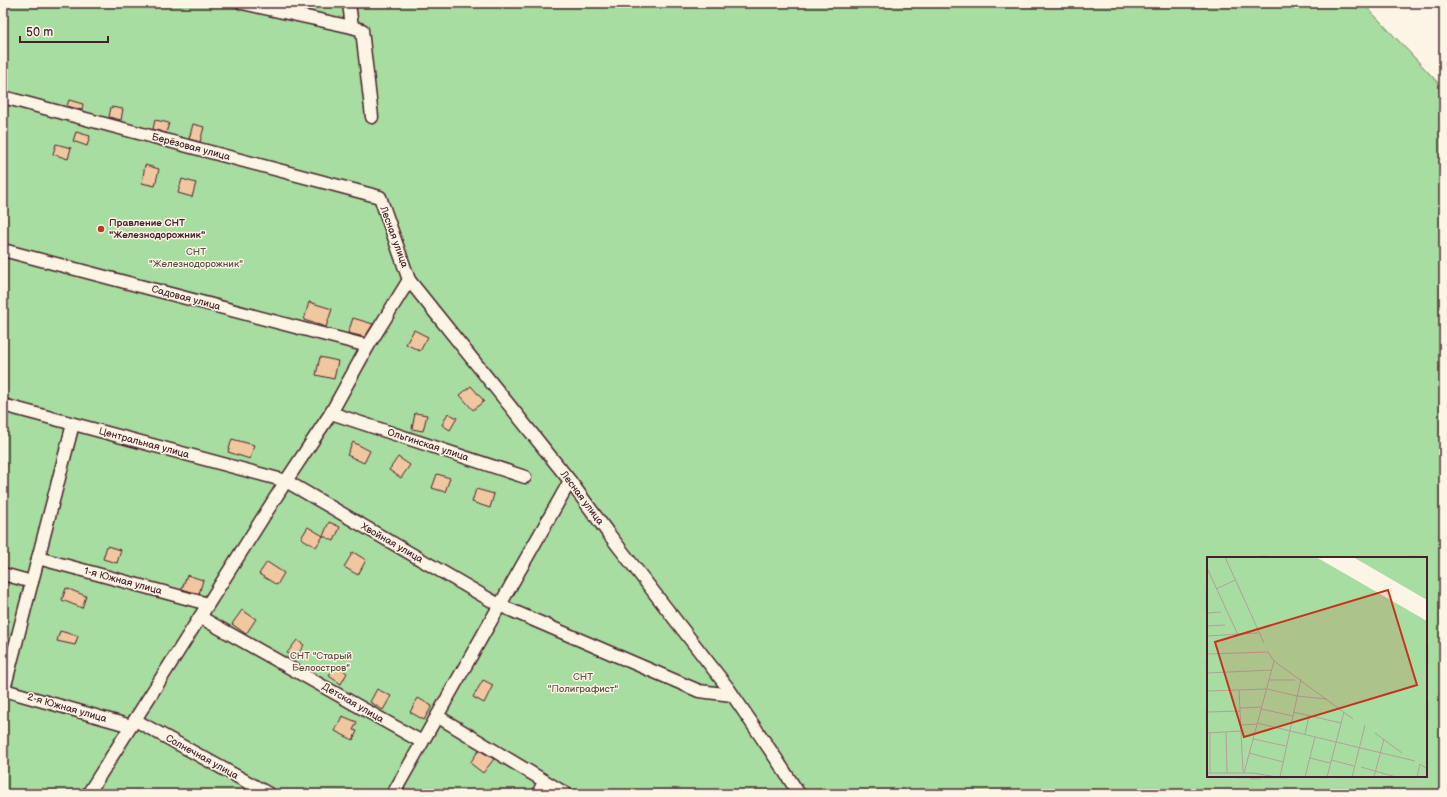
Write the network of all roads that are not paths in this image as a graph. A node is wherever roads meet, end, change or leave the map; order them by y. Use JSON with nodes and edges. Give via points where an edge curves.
{"nodes":[{"id":1,"x":242,"y":3,"type":"edge"},
{"id":2,"x":349,"y":3,"type":"edge"},
{"id":3,"x":352,"y":27,"type":"junction"},
{"id":4,"x":3,"y":97,"type":"edge"},
{"id":5,"x":372,"y":117,"type":"dead end"},
{"id":6,"x":380,"y":197,"type":"joint"},
{"id":7,"x":3,"y":250,"type":"edge"},
{"id":8,"x":409,"y":280,"type":"junction"},
{"id":9,"x":368,"y":346,"type":"junction"},
{"id":10,"x":3,"y":405,"type":"edge"},
{"id":11,"x":331,"y":413,"type":"junction"},
{"id":12,"x":73,"y":424,"type":"junction"},
{"id":13,"x":525,"y":477,"type":"dead end"},
{"id":14,"x":286,"y":481,"type":"junction"},
{"id":15,"x":570,"y":481,"type":"junction"},
{"id":16,"x":38,"y":558,"type":"junction"},
{"id":17,"x":3,"y":574,"type":"edge"},
{"id":18,"x":32,"y":582,"type":"junction"},
{"id":19,"x":208,"y":604,"type":"junction"},
{"id":20,"x":499,"y":605,"type":"junction"},
{"id":21,"x":200,"y":617,"type":"junction"},
{"id":22,"x":3,"y":692,"type":"edge"},
{"id":23,"x":732,"y":695,"type":"junction"},
{"id":24,"x":437,"y":716,"type":"junction"},
{"id":25,"x":133,"y":723,"type":"junction"},
{"id":26,"x":422,"y":742,"type":"junction"},
{"id":27,"x":544,"y":782,"type":"junction"},
{"id":28,"x":88,"y":794,"type":"edge"},
{"id":29,"x":269,"y":794,"type":"edge"},
{"id":30,"x":394,"y":794,"type":"edge"},
{"id":31,"x":538,"y":794,"type":"edge"},
{"id":32,"x":566,"y":794,"type":"edge"},
{"id":33,"x":799,"y":794,"type":"edge"}],
"edges":[{"from":1,"to":3,"type":"street"},
{"from":2,"to":3,"type":"street"},
{"from":3,"to":5,"type":"street","via":[[362,30]]},
{"from":4,"to":6,"type":"street","name":"Берёзовая улица"},
{"from":6,"to":8,"type":"street","name":"Лесная улица"},
{"from":7,"to":9,"type":"street","name":"Садовая улица"},
{"from":8,"to":9,"type":"street"},
{"from":8,"to":15,"type":"street","name":"Лесная улица"},
{"from":9,"to":11,"type":"street"},
{"from":10,"to":12,"type":"street","name":"Центральная улица"},
{"from":11,"to":13,"type":"street","name":"Ольгинская улица"},
{"from":11,"to":14,"type":"street"},
{"from":12,"to":14,"type":"street","name":"Центральная улица"},
{"from":12,"to":16,"type":"street"},
{"from":14,"to":19,"type":"street"},
{"from":14,"to":20,"type":"street","name":"Хвойная улица"},
{"from":15,"to":20,"type":"street"},
{"from":15,"to":23,"type":"street","name":"Лесная улица"},
{"from":16,"to":18,"type":"street"},
{"from":16,"to":19,"type":"street","name":"1-я Южная улица"},
{"from":17,"to":18,"type":"street"},
{"from":18,"to":22,"type":"street"},
{"from":19,"to":21,"type":"street"},
{"from":20,"to":23,"type":"street","name":"Хвойная улица","via":[[699,691]]},
{"from":20,"to":24,"type":"street"},
{"from":21,"to":25,"type":"street"},
{"from":21,"to":26,"type":"street","name":"Детская улица"},
{"from":22,"to":25,"type":"street","name":"2-я Южная улица"},
{"from":23,"to":33,"type":"street","name":"Лесная улица"},
{"from":24,"to":26,"type":"street"},
{"from":24,"to":27,"type":"street"},
{"from":25,"to":28,"type":"street"},
{"from":25,"to":29,"type":"street","name":"Солнечная улица"},
{"from":26,"to":30,"type":"street"},
{"from":27,"to":31,"type":"street"},
{"from":27,"to":32,"type":"street"}]}
